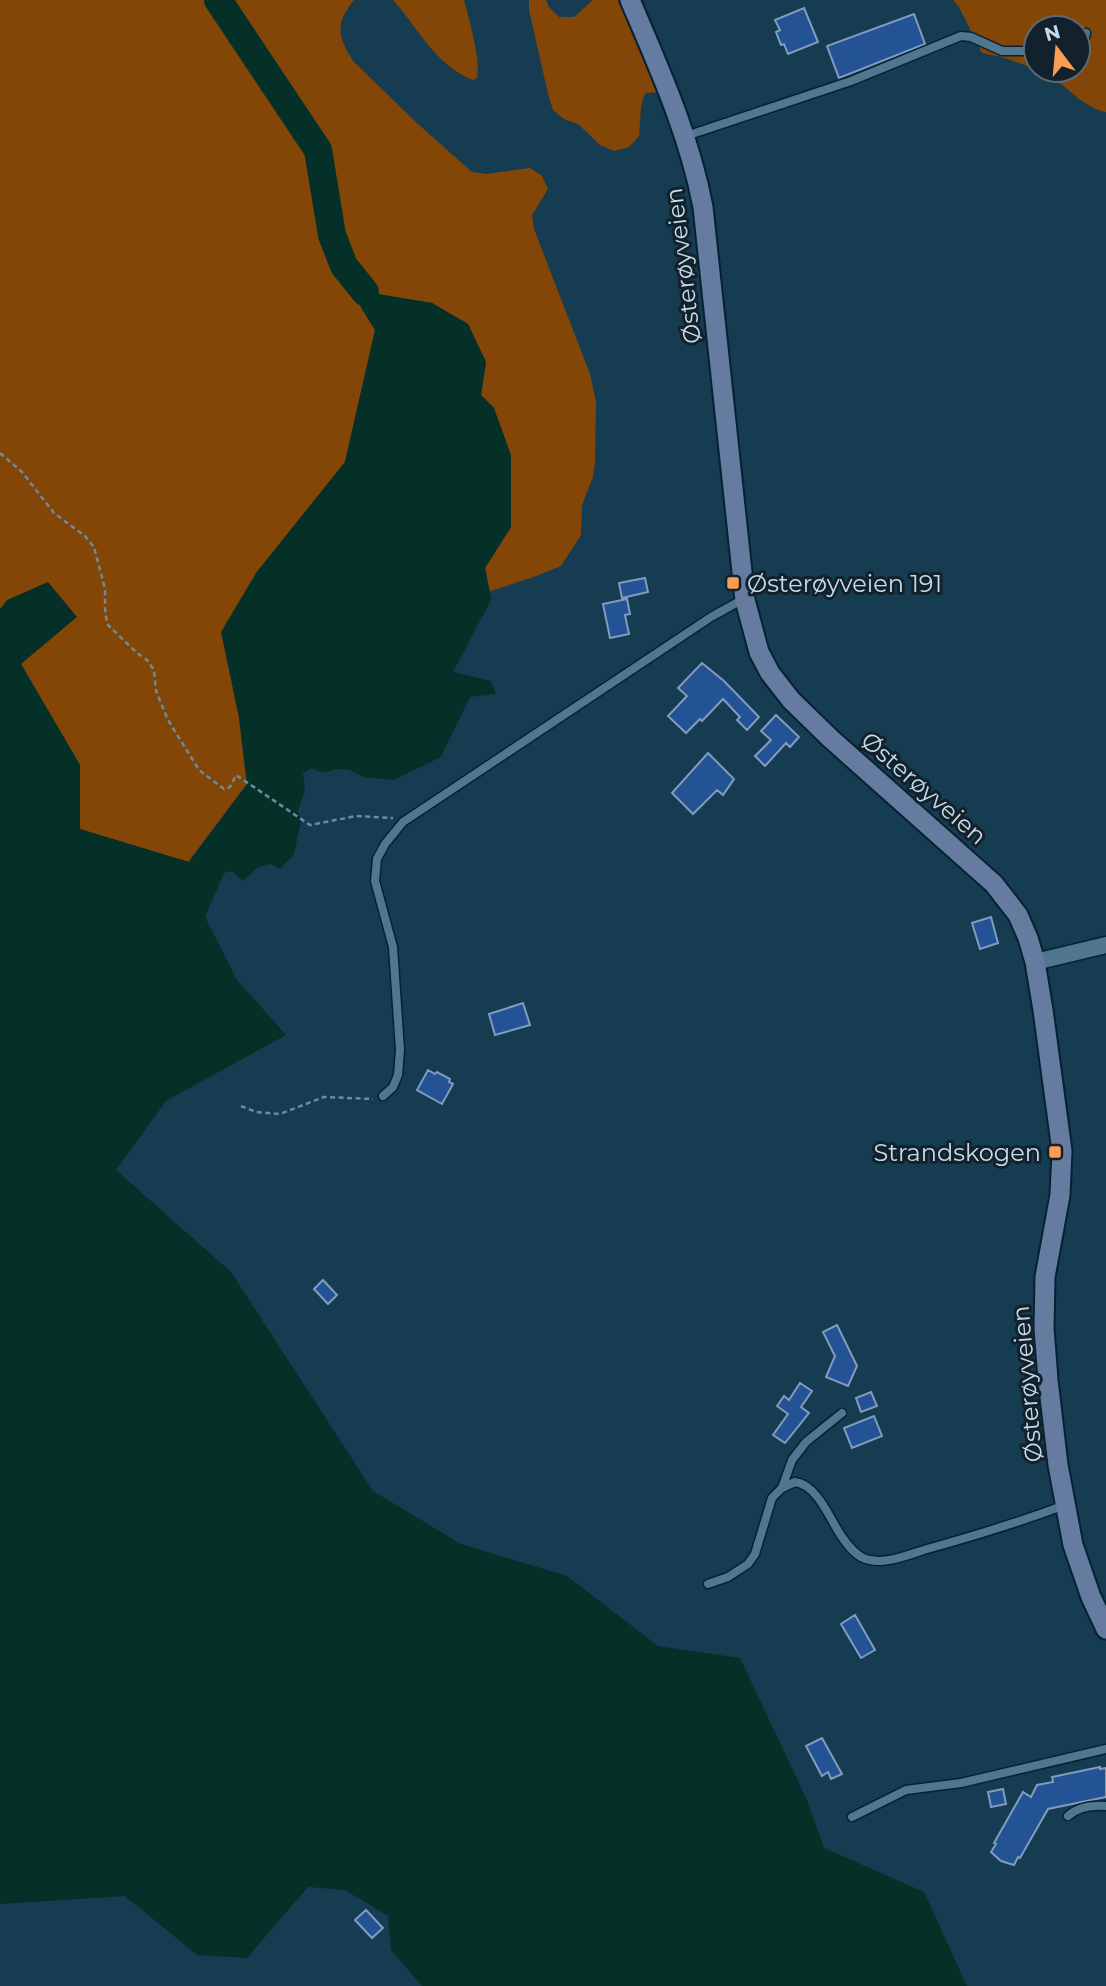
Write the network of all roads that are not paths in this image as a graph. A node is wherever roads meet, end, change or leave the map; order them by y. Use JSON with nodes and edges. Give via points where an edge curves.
{"nodes":[{"id":1,"x":629,"y":0,"type":"edge"},
{"id":2,"x":1022,"y":51,"type":"edge"},
{"id":3,"x":685,"y":136,"type":"junction"},
{"id":4,"x":745,"y":600,"type":"junction"},
{"id":5,"x":1106,"y":945,"type":"edge"},
{"id":6,"x":1035,"y":962,"type":"junction"},
{"id":7,"x":383,"y":1096,"type":"road end"},
{"id":8,"x":842,"y":1413,"type":"dead end"},
{"id":9,"x":782,"y":1488,"type":"junction"},
{"id":10,"x":1065,"y":1505,"type":"junction"},
{"id":11,"x":708,"y":1584,"type":"dead end"},
{"id":12,"x":1106,"y":1629,"type":"edge"},
{"id":13,"x":1106,"y":1749,"type":"edge"},
{"id":14,"x":1106,"y":1806,"type":"edge"},
{"id":15,"x":1068,"y":1816,"type":"dead end"},
{"id":16,"x":852,"y":1817,"type":"dead end"}],
"edges":[{"from":1,"to":3,"type":"main road","name":"Østerøyveien"},
{"from":2,"to":3,"type":"lane","via":[[1002,51],[961,36],[852,81]]},
{"from":3,"to":4,"type":"main road","name":"Østerøyveien","via":[[703,207]]},
{"from":4,"to":6,"type":"main road","name":"Østerøyveien","via":[[759,652],[781,688],[830,738],[994,884],[1017,915]]},
{"from":4,"to":7,"type":"lane","via":[[711,617],[403,822],[385,844],[377,859],[375,881],[393,947],[400,1050],[398,1074]]},
{"from":5,"to":6,"type":"street"},
{"from":6,"to":10,"type":"main road","name":"Østerøyveien","via":[[1062,1151],[1060,1195],[1043,1302]]},
{"from":8,"to":9,"type":"lane","via":[[806,1442],[792,1460]]},
{"from":9,"to":10,"type":"lane","via":[[795,1482],[809,1488],[852,1549],[867,1560],[879,1561],[981,1534]]},
{"from":9,"to":11,"type":"lane","via":[[772,1498],[748,1564]]},
{"from":10,"to":12,"type":"main road","name":"Østerøyveien","via":[[1081,1572]]},
{"from":13,"to":16,"type":"lane","via":[[961,1783],[906,1790]]},
{"from":14,"to":15,"type":"lane","via":[[1090,1806]]}]}
